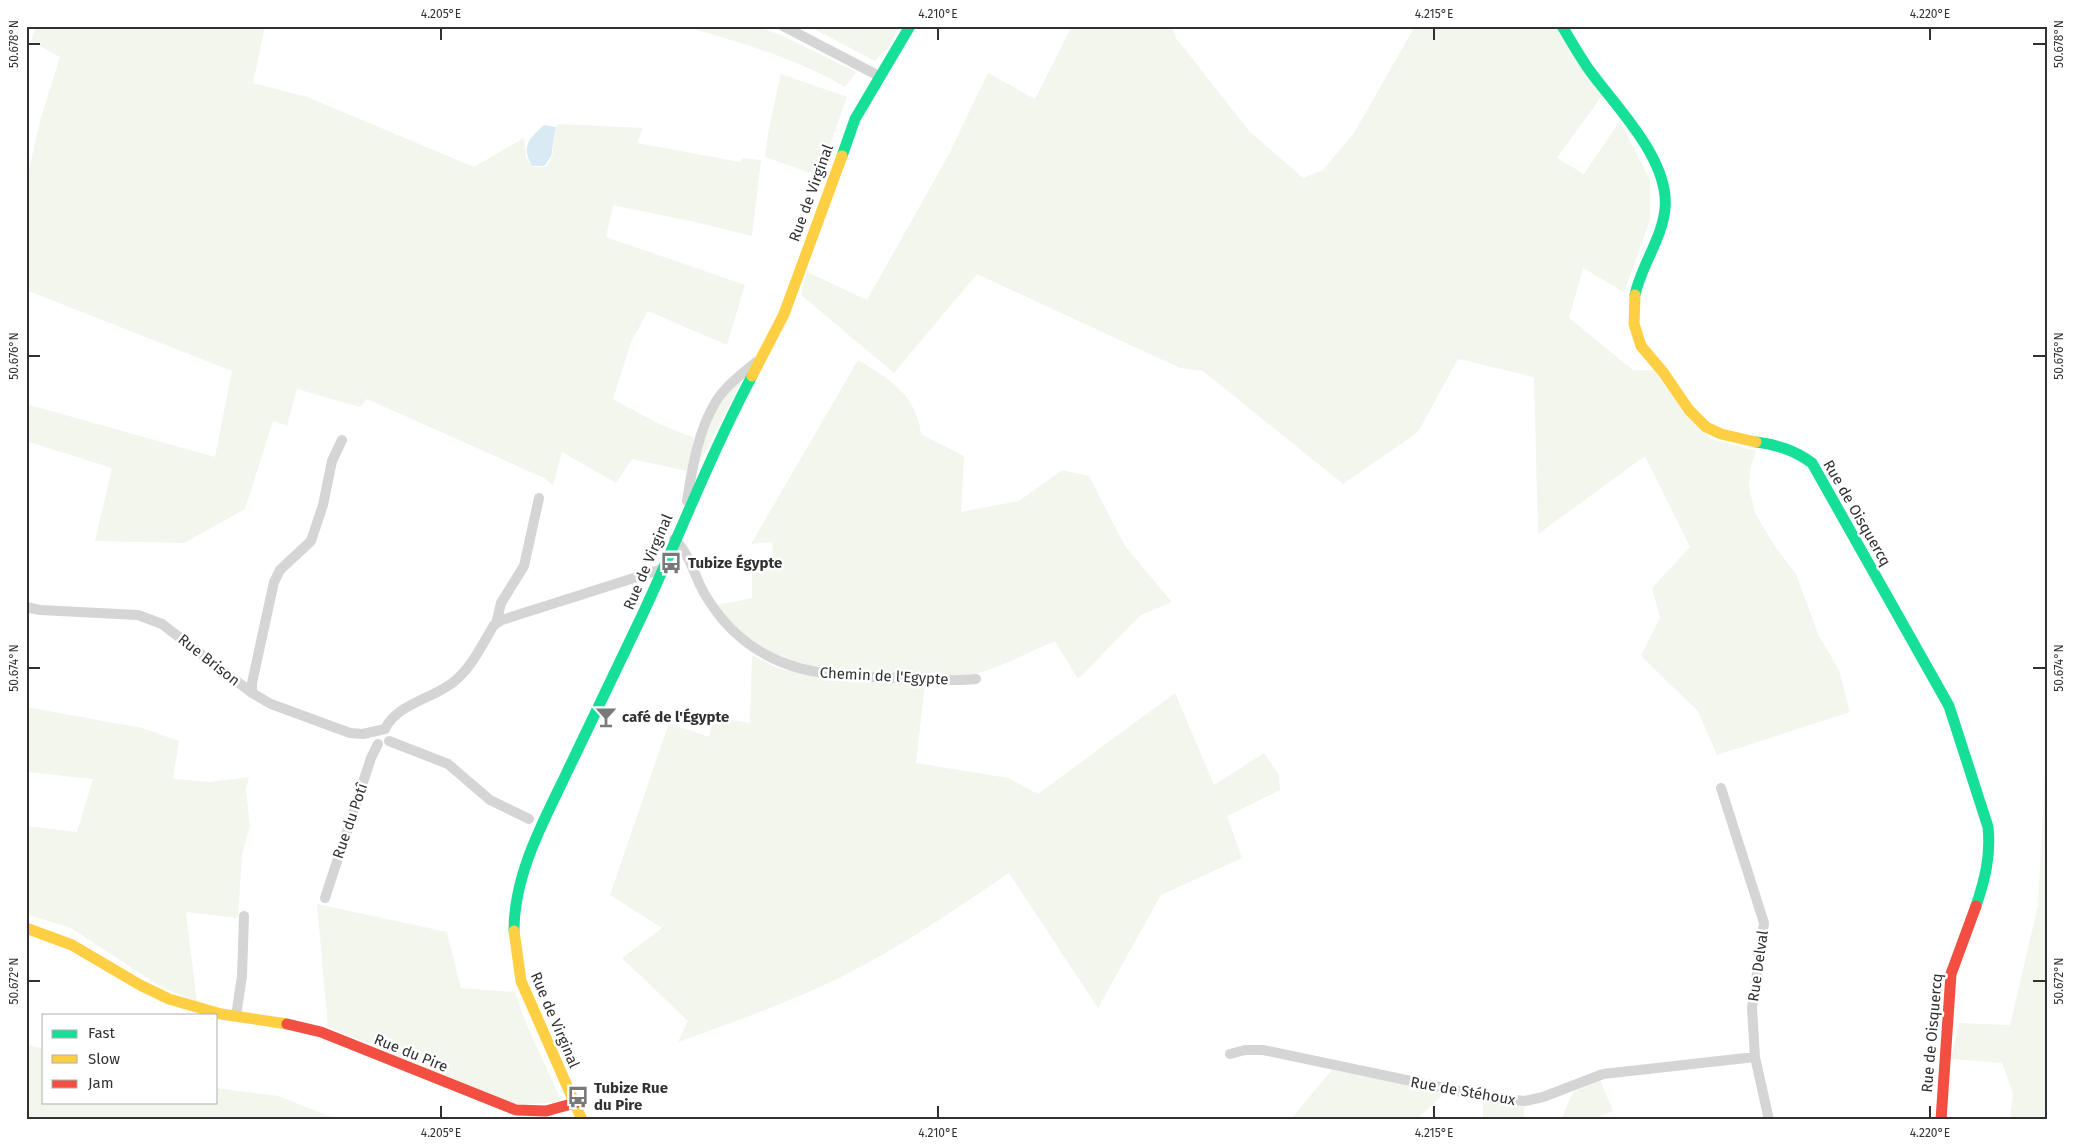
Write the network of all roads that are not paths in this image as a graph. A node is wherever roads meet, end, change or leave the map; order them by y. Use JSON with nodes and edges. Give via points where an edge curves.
{"nodes":[{"id":1,"x":783,"y":26,"type":"edge"},
{"id":2,"x":910,"y":26,"type":"edge"},
{"id":3,"x":1562,"y":26,"type":"edge"},
{"id":4,"x":879,"y":76,"type":"junction"},
{"id":5,"x":764,"y":355,"type":"junction"},
{"id":6,"x":342,"y":440,"type":"dead end"},
{"id":7,"x":539,"y":498,"type":"dead end"},
{"id":8,"x":686,"y":514,"type":"junction"},
{"id":9,"x":674,"y":539,"type":"junction"},
{"id":10,"x":662,"y":569,"type":"junction"},
{"id":11,"x":26,"y":607,"type":"edge"},
{"id":12,"x":496,"y":624,"type":"junction"},
{"id":13,"x":976,"y":679,"type":"dead end"},
{"id":14,"x":252,"y":693,"type":"junction"},
{"id":15,"x":381,"y":731,"type":"junction"},
{"id":16,"x":389,"y":741,"type":"junction"},
{"id":17,"x":378,"y":744,"type":"junction"},
{"id":18,"x":1720,"y":788,"type":"dead end"},
{"id":19,"x":529,"y":819,"type":"dead end"},
{"id":20,"x":325,"y":898,"type":"dead end"},
{"id":21,"x":244,"y":916,"type":"dead end"},
{"id":22,"x":26,"y":928,"type":"edge"},
{"id":23,"x":236,"y":1016,"type":"junction"},
{"id":24,"x":1230,"y":1054,"type":"dead end"},
{"id":25,"x":1755,"y":1057,"type":"junction"},
{"id":26,"x":575,"y":1103,"type":"junction"},
{"id":27,"x":582,"y":1120,"type":"edge"},
{"id":28,"x":1770,"y":1120,"type":"edge"},
{"id":29,"x":1941,"y":1120,"type":"edge"}],
"edges":[{"from":1,"to":4,"type":"street"},
{"from":2,"to":4,"type":"street","name":"Rue de Virginal"},
{"from":3,"to":29,"type":"street","name":"Rue de Oisquercq","via":[[1588,69],[1638,133],[1651,156],[1665,200],[1663,218],[1635,290],[1636,333],[1642,346],[1693,416],[1706,427],[1740,442],[1791,448],[1812,464],[1956,723],[1988,827],[1990,858],[1982,892],[1951,974]]},
{"from":4,"to":5,"type":"street","name":"Rue de Virginal","via":[[844,146],[784,314]]},
{"from":5,"to":8,"type":"street","name":"Rue de Virginal","via":[[723,432]]},
{"from":5,"to":8,"type":"street","via":[[736,378],[714,403],[704,425]]},
{"from":6,"to":14,"type":"street","via":[[332,461],[311,542],[280,570],[274,582],[253,675]]},
{"from":7,"to":12,"type":"street","via":[[524,566],[501,602]]},
{"from":8,"to":9,"type":"street","name":"Rue de Virginal"},
{"from":9,"to":10,"type":"street","name":"Rue de Virginal"},
{"from":9,"to":13,"type":"street","name":"Chemin de l'Egypte","via":[[723,620],[749,644],[785,666],[853,677]]},
{"from":10,"to":12,"type":"street"},
{"from":10,"to":26,"type":"street","name":"Rue de Virginal","via":[[531,849],[514,910],[514,948],[521,981]]},
{"from":11,"to":14,"type":"street","name":"Rue Brison","via":[[151,618]]},
{"from":12,"to":15,"type":"street","via":[[456,680],[392,719]]},
{"from":14,"to":15,"type":"street","name":"Rue Brison","via":[[271,704],[350,733]]},
{"from":15,"to":16,"type":"street","via":[[389,734]]},
{"from":15,"to":17,"type":"street","via":[[375,738]]},
{"from":16,"to":17,"type":"street","via":[[385,745]]},
{"from":16,"to":19,"type":"street","via":[[448,764],[490,800]]},
{"from":17,"to":20,"type":"street","name":"Rue du Potî"},
{"from":18,"to":25,"type":"street","name":"Rue Delval","via":[[1764,923],[1752,1008]]},
{"from":21,"to":23,"type":"street","via":[[242,976]]},
{"from":22,"to":23,"type":"street","name":"Rue du Pire","via":[[72,945],[169,999]]},
{"from":23,"to":26,"type":"street","name":"Rue du Pire","via":[[321,1032],[516,1110],[556,1110]]},
{"from":24,"to":25,"type":"street","name":"Rue de Stéhoux","via":[[1263,1050],[1521,1101],[1543,1097],[1603,1074]]},
{"from":25,"to":28,"type":"street","name":"Rue Delval"},
{"from":26,"to":27,"type":"street","name":"Rue de Virginal"}]}
